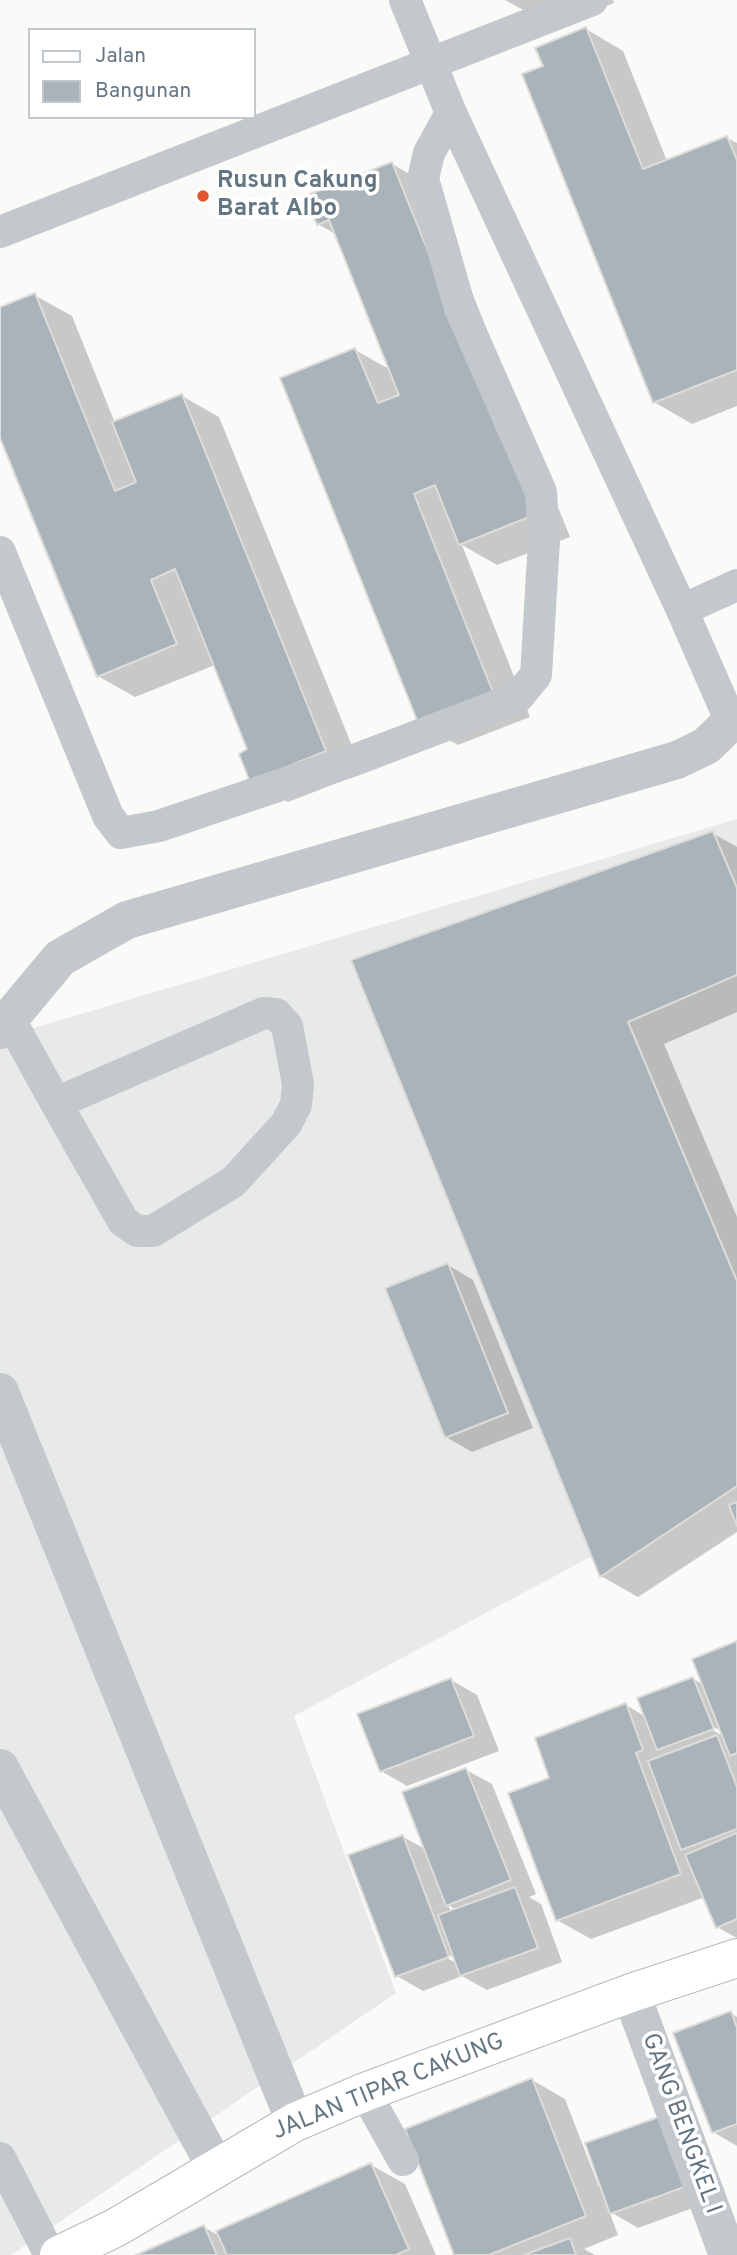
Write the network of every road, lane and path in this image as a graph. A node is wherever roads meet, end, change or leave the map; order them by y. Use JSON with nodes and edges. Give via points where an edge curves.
{"nodes":[{"id":1,"x":405,"y":0,"type":"edge"},
{"id":2,"x":592,"y":0,"type":"edge"},
{"id":3,"x":430,"y":63,"type":"junction"},
{"id":4,"x":451,"y":113,"type":"junction"},
{"id":5,"x":0,"y":232,"type":"edge"},
{"id":6,"x":0,"y":552,"type":"edge"},
{"id":7,"x":737,"y":585,"type":"edge"},
{"id":8,"x":682,"y":610,"type":"junction"},
{"id":9,"x":734,"y":721,"type":"edge"},
{"id":10,"x":4,"y":1024,"type":"edge"},
{"id":11,"x":56,"y":1103,"type":"junction"},
{"id":12,"x":0,"y":1392,"type":"edge"},
{"id":13,"x":0,"y":1768,"type":"edge"},
{"id":14,"x":737,"y":1958,"type":"edge"},
{"id":15,"x":631,"y":1993,"type":"junction"},
{"id":16,"x":365,"y":2092,"type":"junction"},
{"id":17,"x":295,"y":2122,"type":"junction"},
{"id":18,"x":0,"y":2158,"type":"edge"},
{"id":19,"x":403,"y":2160,"type":"dead end"},
{"id":20,"x":216,"y":2168,"type":"junction"},
{"id":21,"x":50,"y":2255,"type":"edge"},
{"id":22,"x":59,"y":2255,"type":"edge"},
{"id":23,"x":728,"y":2255,"type":"edge"}],
"edges":[{"from":1,"to":3,"type":"lane"},
{"from":2,"to":3,"type":"lane"},
{"from":3,"to":4,"type":"lane"},
{"from":3,"to":5,"type":"lane"},
{"from":4,"to":6,"type":"lane","via":[[429,153],[422,178],[460,309],[541,492],[544,541],[536,675],[517,698],[357,759],[159,826],[121,833],[108,816]]},
{"from":4,"to":8,"type":"lane"},
{"from":7,"to":8,"type":"lane"},
{"from":8,"to":9,"type":"lane"},
{"from":9,"to":10,"type":"street","via":[[705,746],[677,760],[127,920],[60,958]]},
{"from":10,"to":11,"type":"lane"},
{"from":11,"to":11,"type":"lane","via":[[264,1013],[276,1014],[286,1026],[298,1084],[296,1105],[286,1124],[233,1182],[153,1231],[136,1231],[123,1221]]},
{"from":12,"to":17,"type":"street"},
{"from":13,"to":20,"type":"street"},
{"from":14,"to":15,"type":"street","name":"JALAN TIPAR CAKUNG"},
{"from":15,"to":16,"type":"street","name":"JALAN TIPAR CAKUNG"},
{"from":15,"to":23,"type":"street","name":"GANG BENGKEL I"},
{"from":16,"to":17,"type":"street","name":"JALAN TIPAR CAKUNG"},
{"from":16,"to":19,"type":"lane"},
{"from":17,"to":20,"type":"street","name":"JALAN TIPAR CAKUNG"},
{"from":18,"to":21,"type":"lane"},
{"from":20,"to":22,"type":"street","name":"JALAN TIPAR CAKUNG","via":[[115,2228]]}]}
